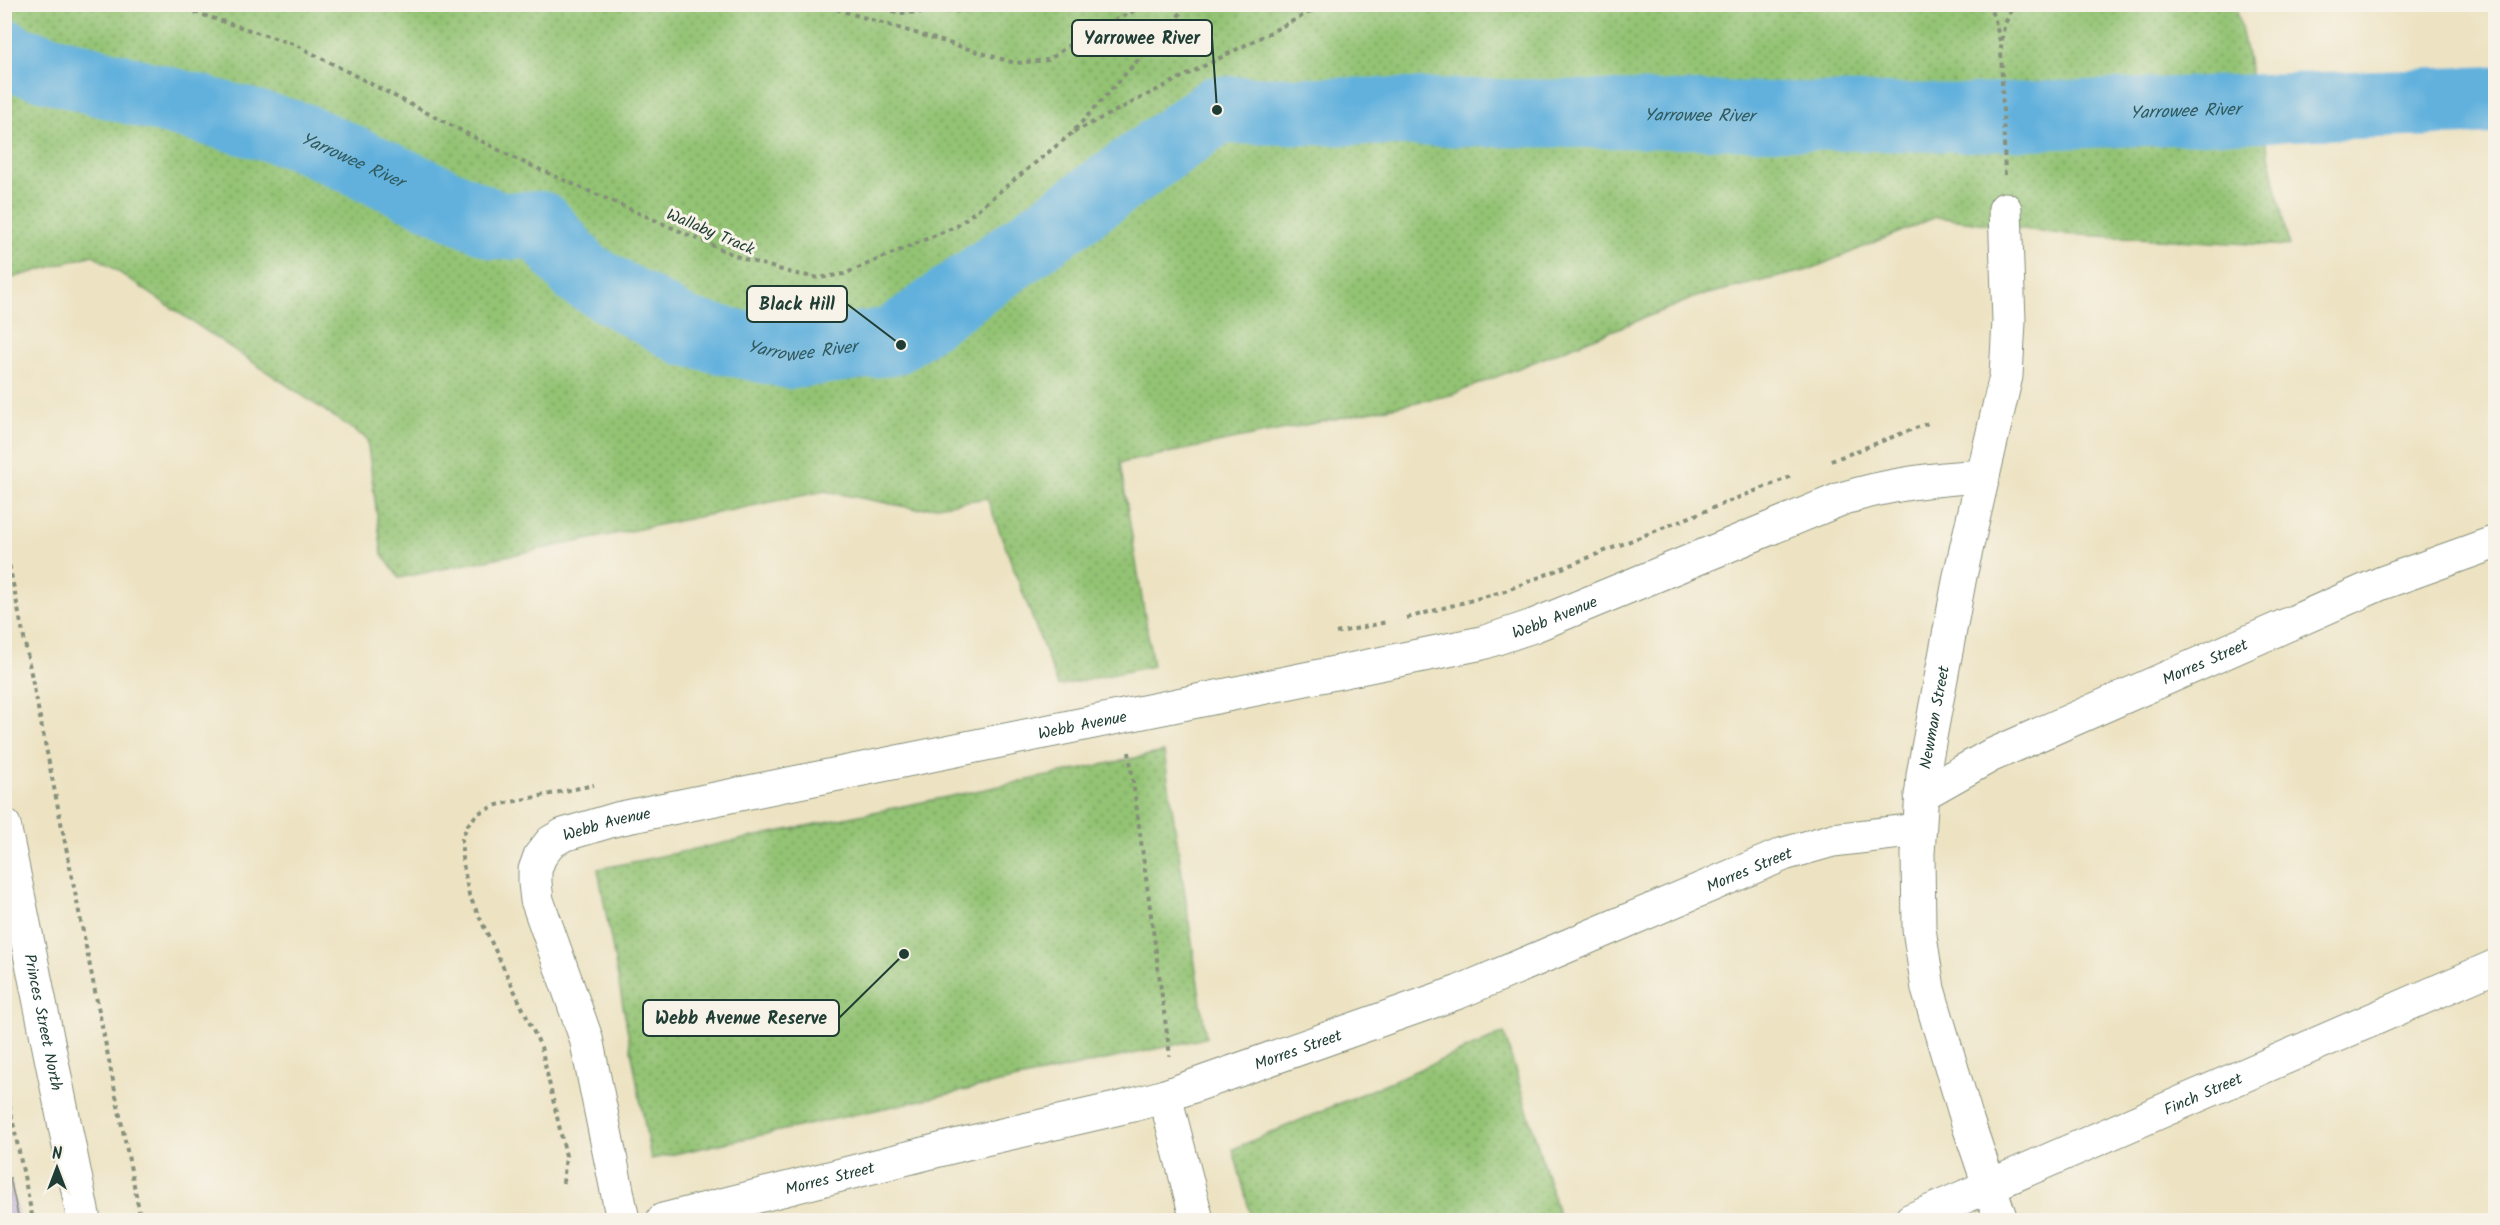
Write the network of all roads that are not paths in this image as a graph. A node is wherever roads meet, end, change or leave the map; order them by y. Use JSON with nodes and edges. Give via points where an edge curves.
{"nodes":[{"id":1,"x":2005,"y":196,"type":"road end"},
{"id":2,"x":1983,"y":476,"type":"junction"},
{"id":3,"x":2496,"y":542,"type":"edge"},
{"id":4,"x":1921,"y":795,"type":"junction"},
{"id":5,"x":4,"y":825,"type":"edge"},
{"id":6,"x":1918,"y":830,"type":"junction"},
{"id":7,"x":2496,"y":966,"type":"edge"},
{"id":8,"x":1170,"y":1094,"type":"junction"},
{"id":9,"x":1990,"y":1187,"type":"junction"},
{"id":10,"x":84,"y":1221,"type":"edge"},
{"id":11,"x":623,"y":1221,"type":"edge"},
{"id":12,"x":663,"y":1221,"type":"edge"},
{"id":13,"x":1197,"y":1221,"type":"edge"},
{"id":14,"x":1911,"y":1221,"type":"edge"},
{"id":15,"x":2001,"y":1221,"type":"edge"}],
"edges":[{"from":1,"to":2,"type":"street","name":"Newman Street","via":[[2009,353],[2001,408]]},
{"from":2,"to":4,"type":"street","name":"Newman Street","via":[[1960,576]]},
{"from":2,"to":11,"type":"street","name":"Webb Avenue","via":[[1912,481],[1841,499],[1533,626],[1482,643],[617,819],[562,836],[544,849],[536,870],[537,900],[586,1038]]},
{"from":3,"to":4,"type":"street","name":"Morres Street","via":[[2382,583],[1990,756]]},
{"from":4,"to":6,"type":"street","name":"Newman Street"},
{"from":5,"to":10,"type":"street","name":"Princes Street North"},
{"from":6,"to":8,"type":"street","name":"Morres Street","via":[[1833,840],[1785,854],[1459,992]]},
{"from":6,"to":9,"type":"street","name":"Newman Street","via":[[1924,970]]},
{"from":7,"to":9,"type":"street","name":"Finch Street"},
{"from":8,"to":12,"type":"street","name":"Morres Street"},
{"from":8,"to":13,"type":"street"},
{"from":9,"to":14,"type":"street","name":"Finch Street"},
{"from":9,"to":15,"type":"street","name":"Newman Street"}]}
